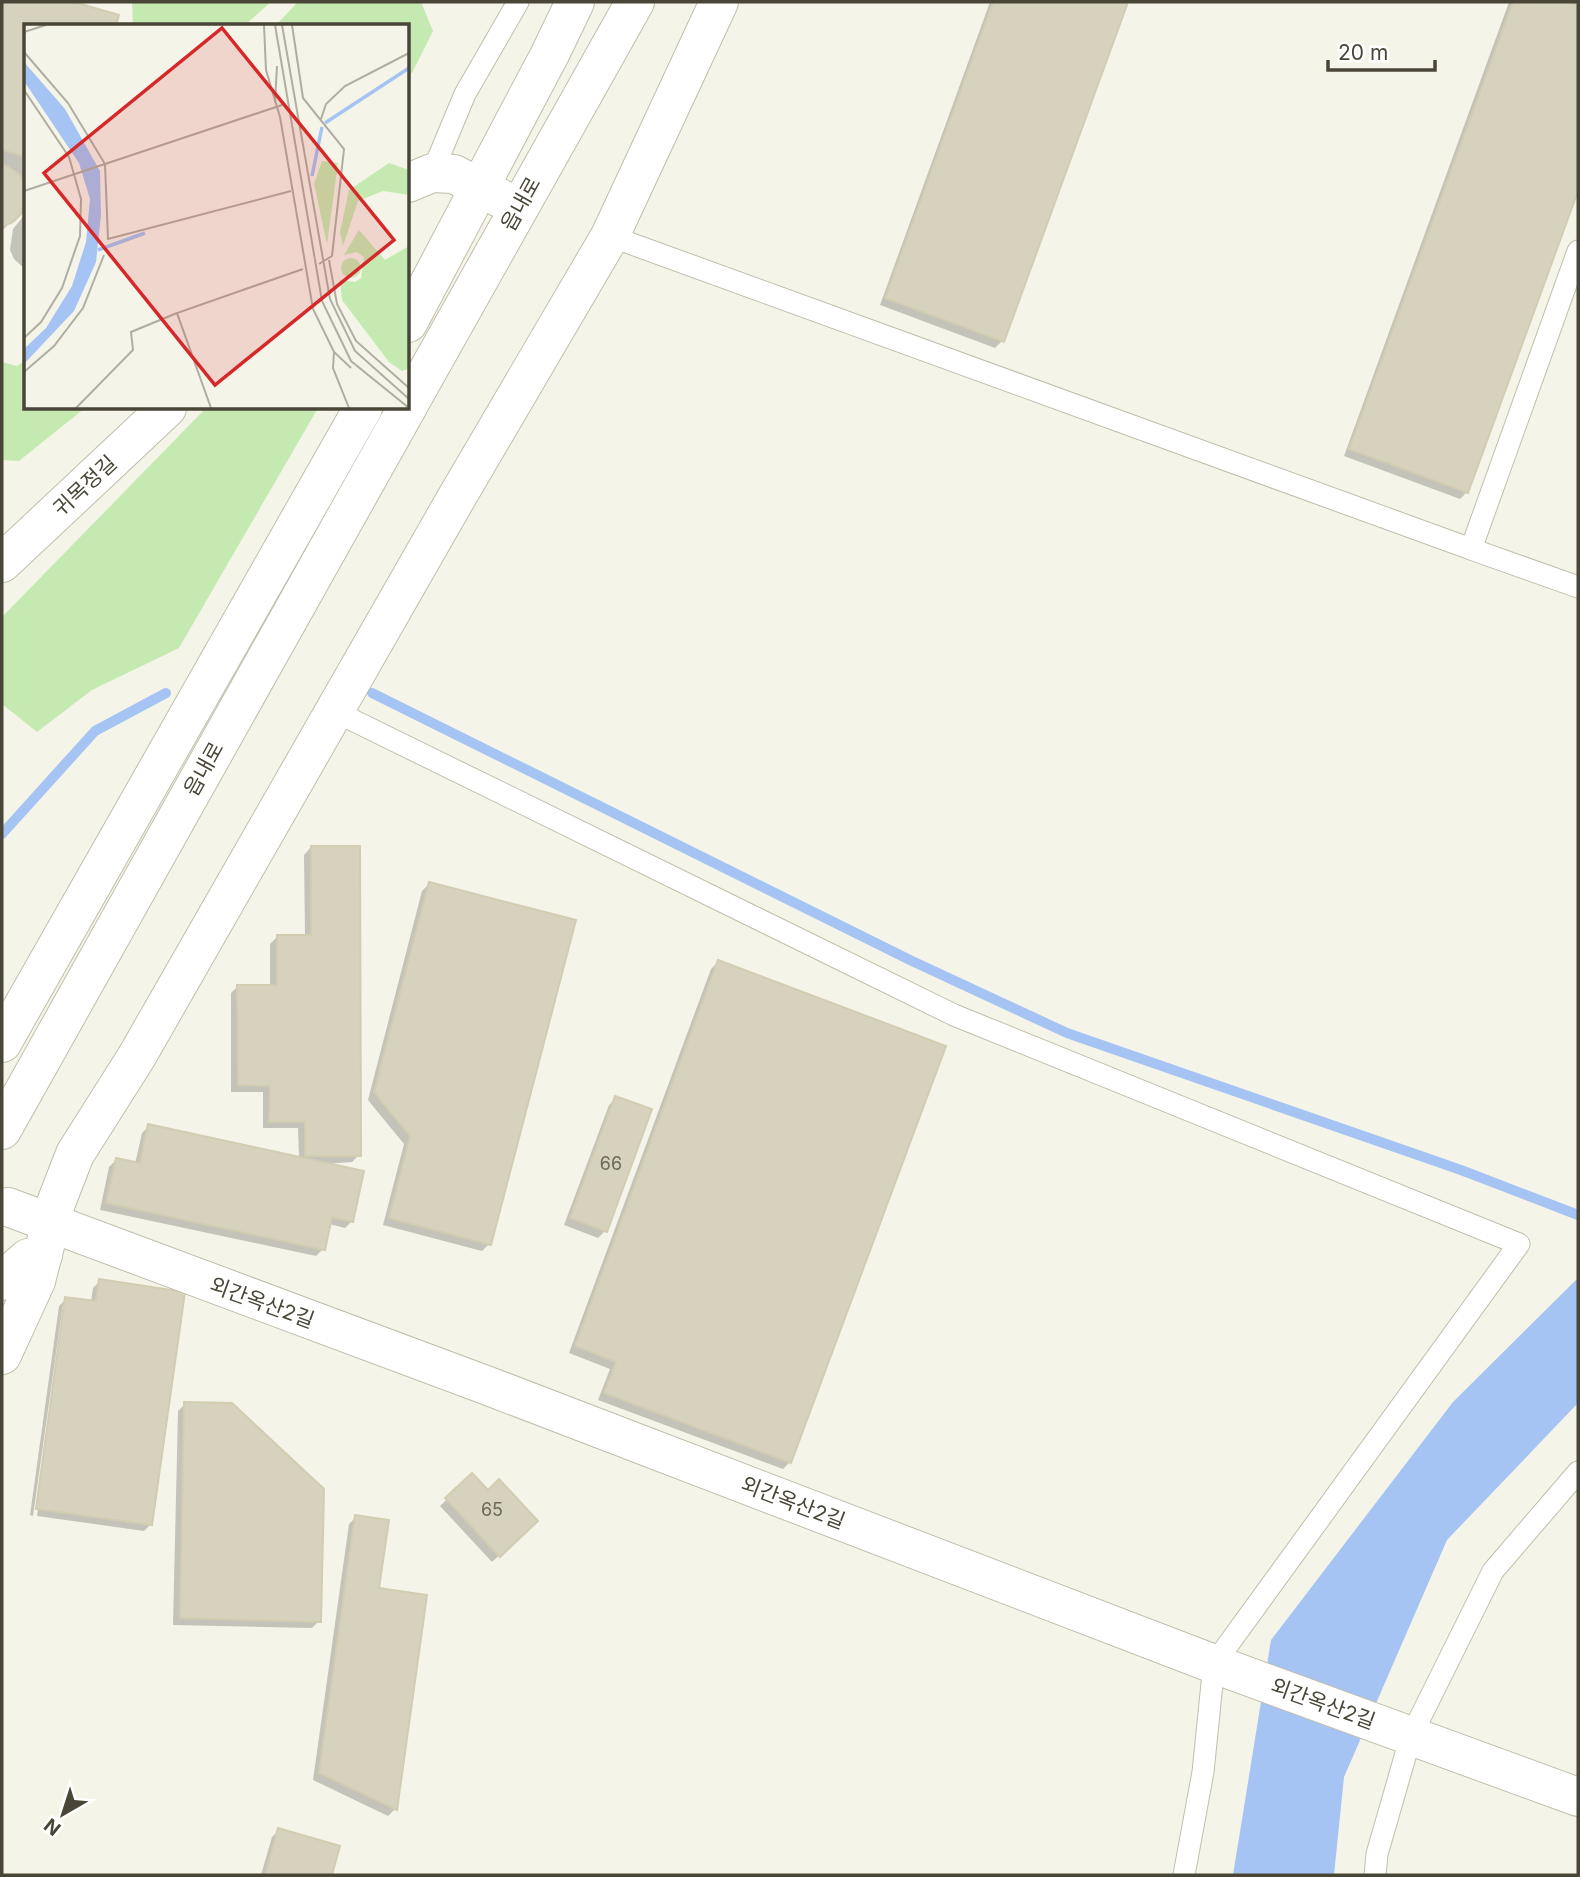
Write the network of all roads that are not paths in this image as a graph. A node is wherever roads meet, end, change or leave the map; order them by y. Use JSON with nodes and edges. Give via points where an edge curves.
{"nodes":[{"id":1,"x":518,"y":2,"type":"edge"},
{"id":2,"x":575,"y":2,"type":"edge"},
{"id":3,"x":635,"y":2,"type":"edge"},
{"id":4,"x":719,"y":2,"type":"edge"},
{"id":5,"x":420,"y":178,"type":"edge"},
{"id":6,"x":479,"y":188,"type":"junction"},
{"id":7,"x":519,"y":208,"type":"junction"},
{"id":8,"x":610,"y":236,"type":"junction"},
{"id":9,"x":1578,"y":251,"type":"edge"},
{"id":10,"x":410,"y":319,"type":"edge"},
{"id":11,"x":410,"y":402,"type":"edge"},
{"id":12,"x":165,"y":410,"type":"edge"},
{"id":13,"x":362,"y":410,"type":"edge"},
{"id":14,"x":405,"y":410,"type":"edge"},
{"id":15,"x":1471,"y":549,"type":"junction"},
{"id":16,"x":2,"y":563,"type":"edge"},
{"id":17,"x":1578,"y":587,"type":"edge"},
{"id":18,"x":334,"y":711,"type":"junction"},
{"id":19,"x":2,"y":1043,"type":"edge"},
{"id":20,"x":2,"y":1130,"type":"edge"},
{"id":21,"x":8,"y":1207,"type":"dead end"},
{"id":22,"x":46,"y":1240,"type":"junction"},
{"id":23,"x":2,"y":1281,"type":"edge"},
{"id":24,"x":2,"y":1355,"type":"edge"},
{"id":25,"x":1578,"y":1472,"type":"edge"},
{"id":26,"x":1214,"y":1664,"type":"junction"},
{"id":27,"x":1411,"y":1736,"type":"junction"},
{"id":28,"x":1578,"y":1797,"type":"edge"},
{"id":29,"x":1184,"y":1875,"type":"edge"},
{"id":30,"x":1375,"y":1875,"type":"edge"}],
"edges":[{"from":1,"to":5,"type":"lane"},
{"from":2,"to":6,"type":"street","name":"읍내로"},
{"from":3,"to":7,"type":"street","name":"읍내로"},
{"from":4,"to":8,"type":"street"},
{"from":5,"to":6,"type":"street","via":[[454,174]]},
{"from":6,"to":7,"type":"street"},
{"from":6,"to":10,"type":"street","name":"읍내로"},
{"from":7,"to":11,"type":"street","name":"읍내로"},
{"from":8,"to":15,"type":"lane"},
{"from":8,"to":18,"type":"street"},
{"from":9,"to":15,"type":"lane"},
{"from":12,"to":16,"type":"street","name":"귀목정길"},
{"from":13,"to":19,"type":"street","name":"읍내로"},
{"from":14,"to":20,"type":"street","name":"읍내로"},
{"from":15,"to":17,"type":"lane"},
{"from":18,"to":22,"type":"street","via":[[137,1056],[75,1154]]},
{"from":18,"to":26,"type":"lane","via":[[954,1015],[1519,1244]]},
{"from":21,"to":22,"type":"street","name":"외간옥산2길"},
{"from":22,"to":23,"type":"street"},
{"from":22,"to":24,"type":"street","via":[[36,1281]]},
{"from":22,"to":26,"type":"street","name":"외간옥산2길","via":[[491,1387]]},
{"from":25,"to":27,"type":"lane","via":[[1493,1571]]},
{"from":26,"to":27,"type":"street","name":"외간옥산2길"},
{"from":26,"to":29,"type":"lane","via":[[1203,1772]]},
{"from":27,"to":28,"type":"street","name":"외간옥산2길"},
{"from":27,"to":30,"type":"lane"}]}
